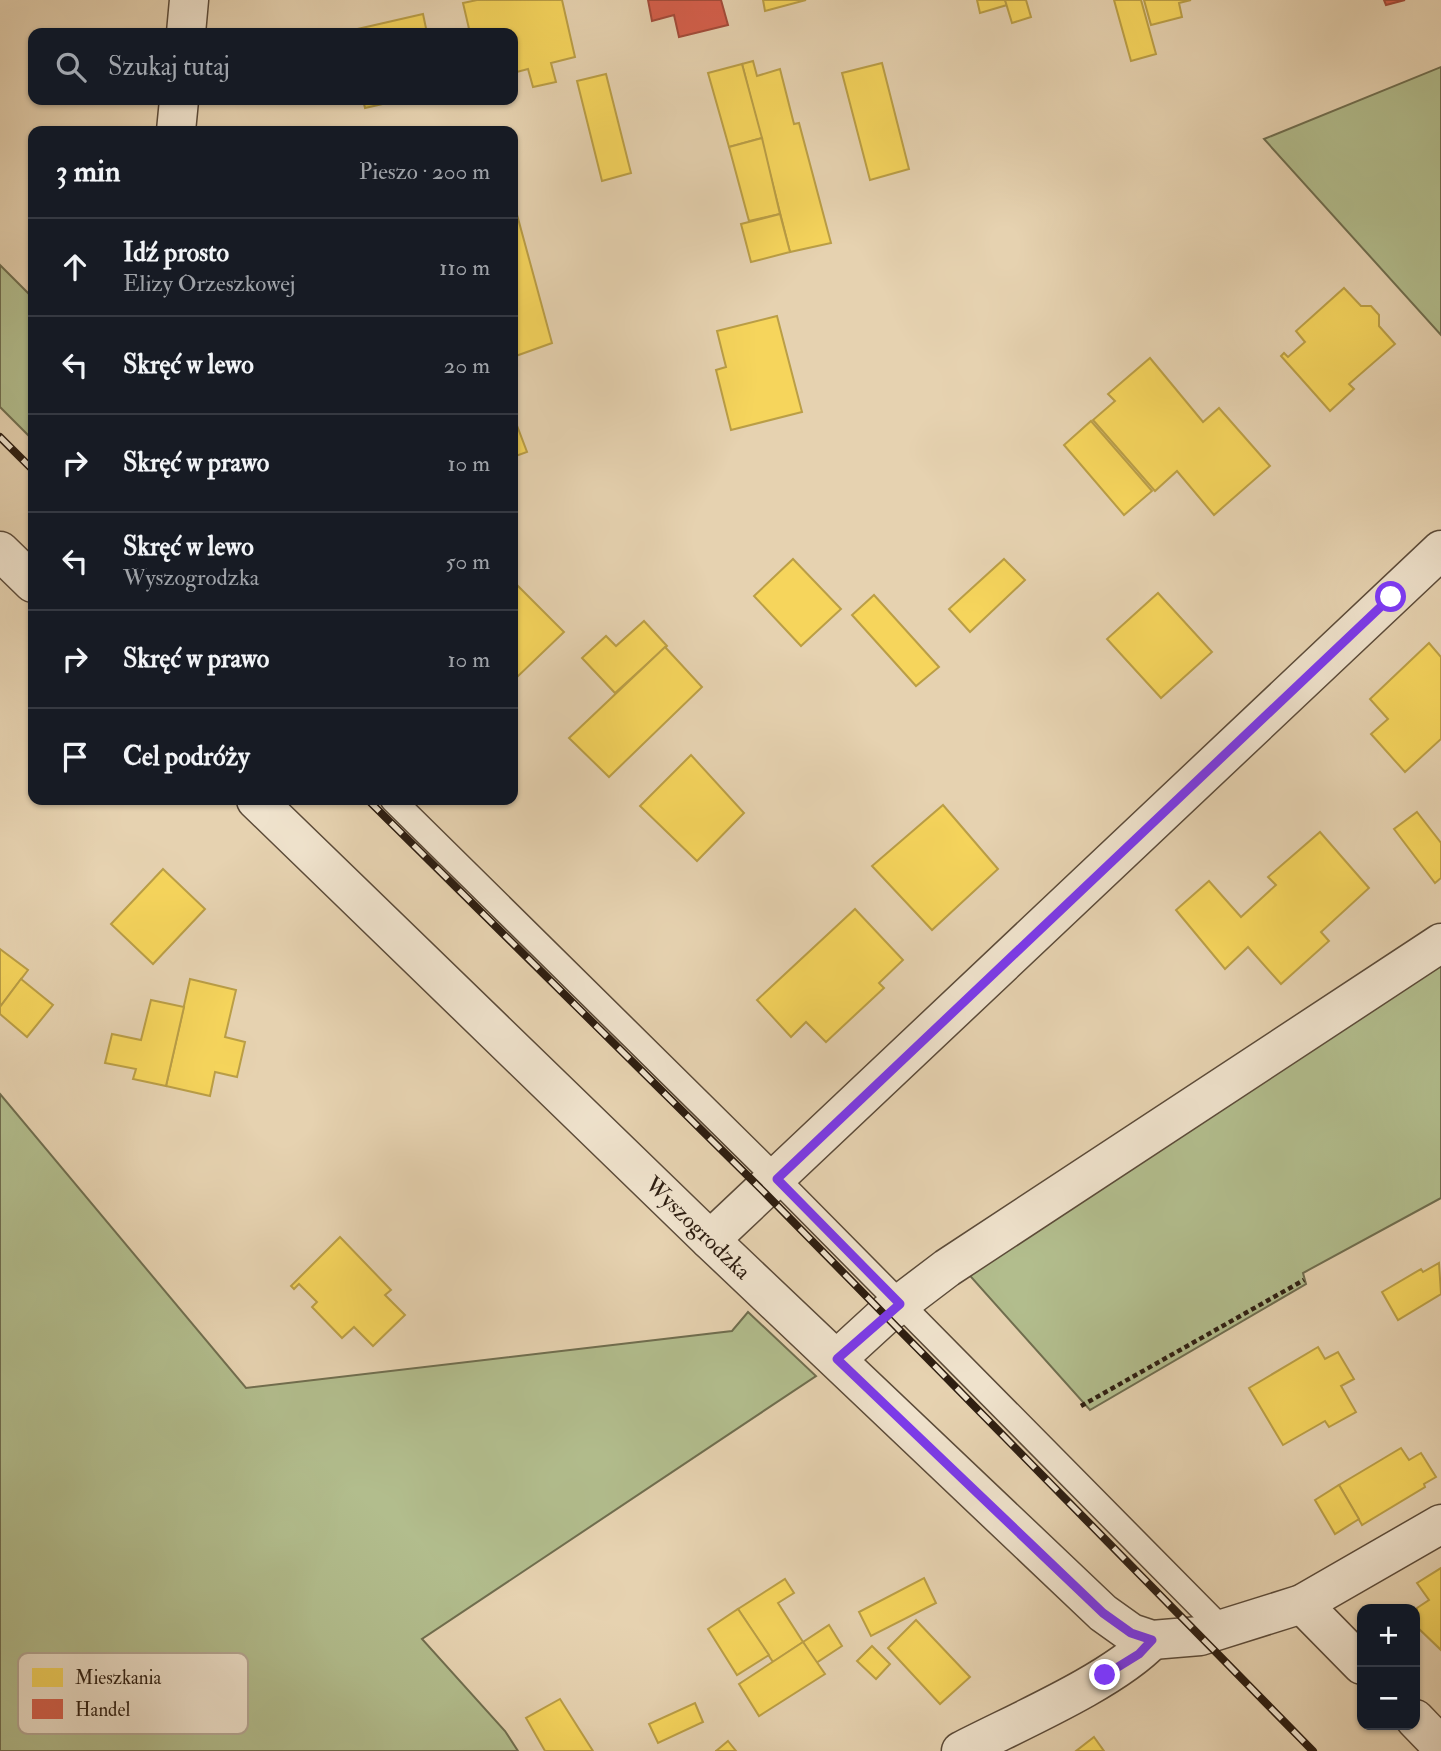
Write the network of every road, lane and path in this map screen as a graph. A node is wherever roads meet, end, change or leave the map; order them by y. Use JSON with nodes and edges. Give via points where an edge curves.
{"nodes":[{"id":1,"x":189,"y":0,"type":"edge"},
{"id":2,"x":186,"y":28,"type":"edge"},
{"id":3,"x":179,"y":105,"type":"edge"},
{"id":4,"x":176,"y":126,"type":"edge"},
{"id":5,"x":1441,"y":550,"type":"edge"},
{"id":6,"x":0,"y":551,"type":"edge"},
{"id":7,"x":28,"y":578,"type":"edge"},
{"id":8,"x":261,"y":805,"type":"edge"},
{"id":9,"x":398,"y":805,"type":"edge"},
{"id":10,"x":1441,"y":943,"type":"edge"},
{"id":11,"x":777,"y":1179,"type":"junction"},
{"id":12,"x":710,"y":1240,"type":"junction"},
{"id":13,"x":1304,"y":1280,"type":"dead end"},
{"id":14,"x":900,"y":1304,"type":"junction"},
{"id":15,"x":837,"y":1359,"type":"junction"},
{"id":16,"x":1081,"y":1406,"type":"dead end"},
{"id":17,"x":1441,"y":1524,"type":"edge"},
{"id":18,"x":1302,"y":1604,"type":"junction"},
{"id":19,"x":1222,"y":1629,"type":"junction"},
{"id":20,"x":1152,"y":1640,"type":"junction"},
{"id":21,"x":1357,"y":1660,"type":"edge"},
{"id":22,"x":1420,"y":1724,"type":"edge"},
{"id":23,"x":1441,"y":1746,"type":"edge"},
{"id":24,"x":961,"y":1751,"type":"edge"}],
"edges":[{"from":1,"to":2,"type":"street"},
{"from":3,"to":4,"type":"street"},
{"from":5,"to":11,"type":"street"},
{"from":6,"to":7,"type":"street"},
{"from":8,"to":12,"type":"street","name":"Wyszogrodzka"},
{"from":9,"to":11,"type":"lane"},
{"from":10,"to":14,"type":"street","via":[[1065,1189]]},
{"from":11,"to":12,"type":"street"},
{"from":11,"to":14,"type":"lane"},
{"from":12,"to":15,"type":"street","name":"Wyszogrodzka"},
{"from":13,"to":16,"type":"path"},
{"from":14,"to":15,"type":"street"},
{"from":14,"to":19,"type":"lane"},
{"from":15,"to":20,"type":"street","name":"Wyszogrodzka","via":[[1103,1613],[1131,1633]]},
{"from":17,"to":18,"type":"street"},
{"from":18,"to":19,"type":"street"},
{"from":18,"to":21,"type":"street"},
{"from":19,"to":20,"type":"street"},
{"from":20,"to":24,"type":"street","via":[[1105,1675]]},
{"from":22,"to":23,"type":"street"}]}
